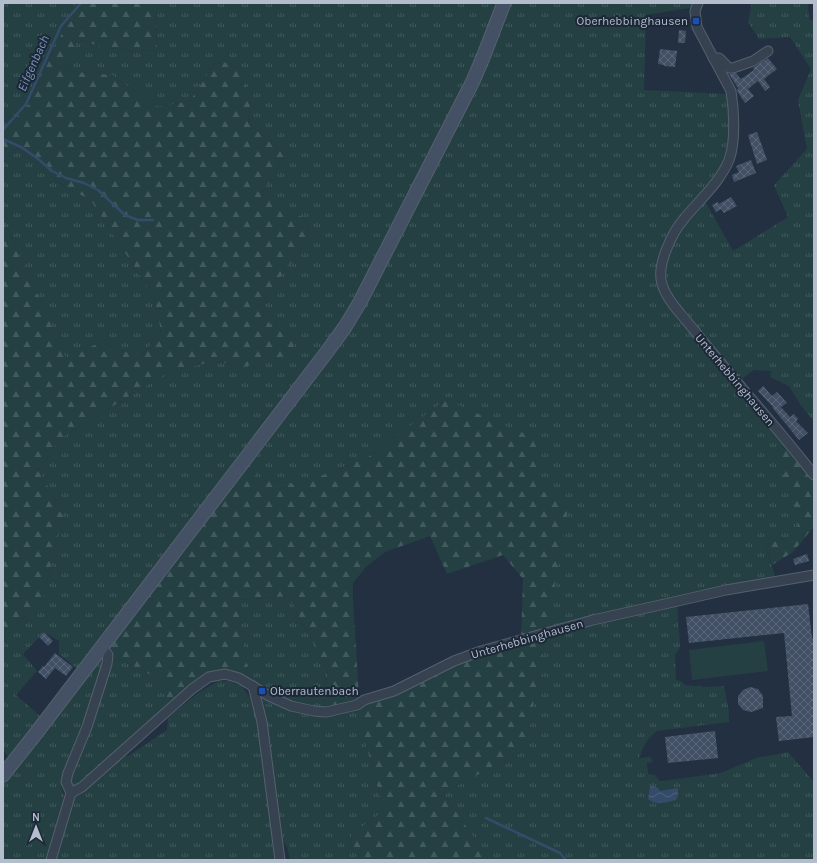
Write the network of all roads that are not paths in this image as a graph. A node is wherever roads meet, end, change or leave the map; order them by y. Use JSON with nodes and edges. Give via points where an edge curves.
{"nodes":[{"id":1,"x":504,"y":3,"type":"edge"},
{"id":2,"x":698,"y":3,"type":"edge"},
{"id":3,"x":768,"y":51,"type":"dead end"},
{"id":4,"x":713,"y":58,"type":"junction"},
{"id":5,"x":814,"y":475,"type":"edge"},
{"id":6,"x":814,"y":575,"type":"edge"},
{"id":7,"x":102,"y":647,"type":"junction"},
{"id":8,"x":253,"y":686,"type":"junction"},
{"id":9,"x":3,"y":775,"type":"edge"},
{"id":10,"x":71,"y":793,"type":"junction"},
{"id":11,"x":51,"y":860,"type":"edge"},
{"id":12,"x":280,"y":860,"type":"edge"}],
"edges":[{"from":1,"to":7,"type":"main road","via":[[473,81],[353,315]]},
{"from":2,"to":4,"type":"street","via":[[695,11],[697,27]]},
{"from":3,"to":4,"type":"street","via":[[753,61],[733,68],[719,58]]},
{"from":4,"to":5,"type":"street","name":"Unterhebbinghausen","via":[[731,91],[733,102],[734,124],[730,159],[708,193],[676,231],[663,257],[661,282],[667,296],[704,343]]},
{"from":6,"to":8,"type":"street","name":"Unterhebbinghausen","via":[[726,590],[574,625],[481,651],[454,661],[394,691],[364,700],[357,705],[326,712],[291,706]]},
{"from":7,"to":9,"type":"main road"},
{"from":7,"to":10,"type":"street","via":[[108,655],[107,664],[87,727],[68,773],[66,782]]},
{"from":8,"to":10,"type":"street","via":[[225,674],[209,677]]},
{"from":8,"to":12,"type":"street","via":[[262,722]]},
{"from":10,"to":11,"type":"street"}]}
